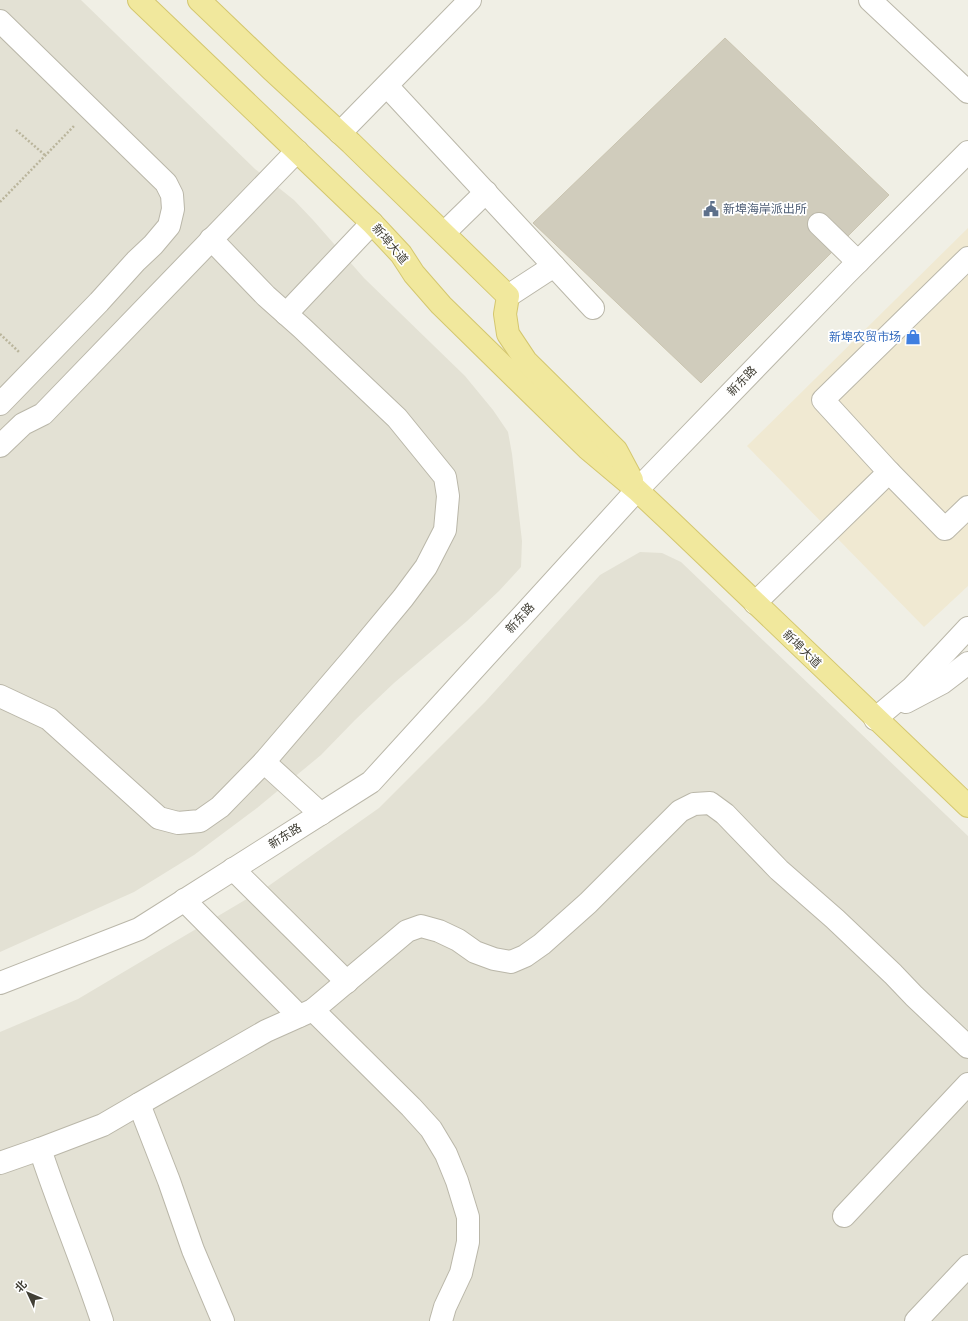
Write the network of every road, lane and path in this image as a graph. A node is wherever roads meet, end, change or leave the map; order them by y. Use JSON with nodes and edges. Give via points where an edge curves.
{"nodes":[{"id":1,"x":139,"y":0,"type":"edge"},
{"id":2,"x":199,"y":0,"type":"edge"},
{"id":3,"x":470,"y":0,"type":"edge"},
{"id":4,"x":870,"y":0,"type":"edge"},
{"id":5,"x":0,"y":21,"type":"edge"},
{"id":6,"x":387,"y":86,"type":"junction"},
{"id":7,"x":968,"y":92,"type":"edge"},
{"id":8,"x":90,"y":108,"type":"junction"},
{"id":9,"x":16,"y":130,"type":"dead end"},
{"id":10,"x":340,"y":133,"type":"junction"},
{"id":11,"x":297,"y":151,"type":"junction"},
{"id":12,"x":968,"y":152,"type":"edge"},
{"id":13,"x":46,"y":156,"type":"junction"},
{"id":14,"x":486,"y":192,"type":"junction"},
{"id":15,"x":0,"y":202,"type":"edge"},
{"id":16,"x":372,"y":222,"type":"junction"},
{"id":17,"x":819,"y":224,"type":"dead end"},
{"id":18,"x":444,"y":233,"type":"junction"},
{"id":19,"x":211,"y":239,"type":"junction"},
{"id":20,"x":968,"y":258,"type":"edge"},
{"id":21,"x":858,"y":262,"type":"junction"},
{"id":22,"x":554,"y":266,"type":"junction"},
{"id":23,"x":508,"y":296,"type":"junction"},
{"id":24,"x":593,"y":308,"type":"dead end"},
{"id":25,"x":286,"y":314,"type":"junction"},
{"id":26,"x":0,"y":404,"type":"edge"},
{"id":27,"x":0,"y":446,"type":"edge"},
{"id":28,"x":889,"y":472,"type":"junction"},
{"id":29,"x":637,"y":490,"type":"junction"},
{"id":30,"x":968,"y":507,"type":"edge"},
{"id":31,"x":755,"y":603,"type":"junction"},
{"id":32,"x":968,"y":628,"type":"edge"},
{"id":33,"x":968,"y":663,"type":"edge"},
{"id":34,"x":0,"y":696,"type":"edge"},
{"id":35,"x":875,"y":719,"type":"junction"},
{"id":36,"x":264,"y":762,"type":"junction"},
{"id":37,"x":968,"y":806,"type":"edge"},
{"id":38,"x":320,"y":814,"type":"junction"},
{"id":39,"x":234,"y":869,"type":"junction"},
{"id":40,"x":184,"y":900,"type":"junction"},
{"id":41,"x":347,"y":982,"type":"junction"},
{"id":42,"x":0,"y":983,"type":"edge"},
{"id":43,"x":306,"y":1013,"type":"junction"},
{"id":44,"x":968,"y":1047,"type":"edge"},
{"id":45,"x":968,"y":1084,"type":"edge"},
{"id":46,"x":139,"y":1104,"type":"junction"},
{"id":47,"x":40,"y":1149,"type":"junction"},
{"id":48,"x":0,"y":1163,"type":"edge"},
{"id":49,"x":844,"y":1216,"type":"dead end"},
{"id":50,"x":968,"y":1266,"type":"edge"},
{"id":51,"x":102,"y":1321,"type":"edge"},
{"id":52,"x":223,"y":1321,"type":"edge"},
{"id":53,"x":441,"y":1321,"type":"edge"},
{"id":54,"x":916,"y":1321,"type":"edge"}],
"edges":[{"from":1,"to":11,"type":"main road","name":"新埠大道"},
{"from":2,"to":10,"type":"main road"},
{"from":3,"to":6,"type":"street"},
{"from":4,"to":7,"type":"street"},
{"from":5,"to":8,"type":"street"},
{"from":6,"to":10,"type":"street"},
{"from":6,"to":14,"type":"street"},
{"from":8,"to":13,"type":"path"},
{"from":8,"to":26,"type":"street","via":[[166,183],[172,195],[174,209],[169,226]]},
{"from":9,"to":13,"type":"path"},
{"from":10,"to":18,"type":"main road"},
{"from":11,"to":16,"type":"main road","name":"新埠大道"},
{"from":11,"to":19,"type":"street"},
{"from":12,"to":21,"type":"street","name":"新东路"},
{"from":13,"to":15,"type":"path"},
{"from":14,"to":18,"type":"street"},
{"from":14,"to":22,"type":"street"},
{"from":16,"to":25,"type":"street"},
{"from":16,"to":29,"type":"main road","name":"新埠大道","via":[[441,305],[587,448]]},
{"from":17,"to":21,"type":"street"},
{"from":18,"to":23,"type":"main road"},
{"from":19,"to":25,"type":"street"},
{"from":19,"to":27,"type":"street","via":[[43,414],[23,424]]},
{"from":20,"to":28,"type":"street","via":[[823,400]]},
{"from":21,"to":29,"type":"street","name":"新东路"},
{"from":22,"to":23,"type":"street"},
{"from":22,"to":24,"type":"street"},
{"from":23,"to":29,"type":"main road","name":"新埠大道","via":[[505,314],[508,334],[526,361],[616,450]]},
{"from":25,"to":36,"type":"street","via":[[397,418],[445,477],[448,496],[444,530],[426,567],[354,657]]},
{"from":28,"to":30,"type":"street","via":[[945,529]]},
{"from":28,"to":31,"type":"street"},
{"from":29,"to":31,"type":"main road","name":"新埠大道"},
{"from":29,"to":38,"type":"street","name":"新东路","via":[[371,782]]},
{"from":31,"to":35,"type":"main road","name":"新埠大道"},
{"from":32,"to":35,"type":"street","via":[[912,688]]},
{"from":33,"to":35,"type":"street","via":[[942,683]]},
{"from":34,"to":36,"type":"street","via":[[49,719],[159,818],[178,824],[200,821],[220,807]]},
{"from":35,"to":37,"type":"main road","name":"新埠大道"},
{"from":36,"to":38,"type":"street"},
{"from":38,"to":39,"type":"street","name":"新东路"},
{"from":39,"to":40,"type":"street","name":"新东路"},
{"from":39,"to":41,"type":"street"},
{"from":40,"to":42,"type":"street","name":"新东路","via":[[139,929]]},
{"from":40,"to":43,"type":"street"},
{"from":41,"to":43,"type":"street"},
{"from":41,"to":44,"type":"street","via":[[407,931],[421,926],[439,931],[475,952],[494,959],[512,962],[525,956],[588,903],[680,811],[694,804],[710,802]]},
{"from":43,"to":46,"type":"street","via":[[266,1031]]},
{"from":43,"to":53,"type":"street","via":[[411,1107],[431,1129],[449,1161],[468,1217],[468,1242],[461,1273]]},
{"from":45,"to":49,"type":"street"},
{"from":46,"to":47,"type":"street","via":[[103,1125]]},
{"from":46,"to":52,"type":"street","via":[[170,1181],[193,1250]]},
{"from":47,"to":48,"type":"street"},
{"from":47,"to":51,"type":"street"},
{"from":50,"to":54,"type":"street"}]}
